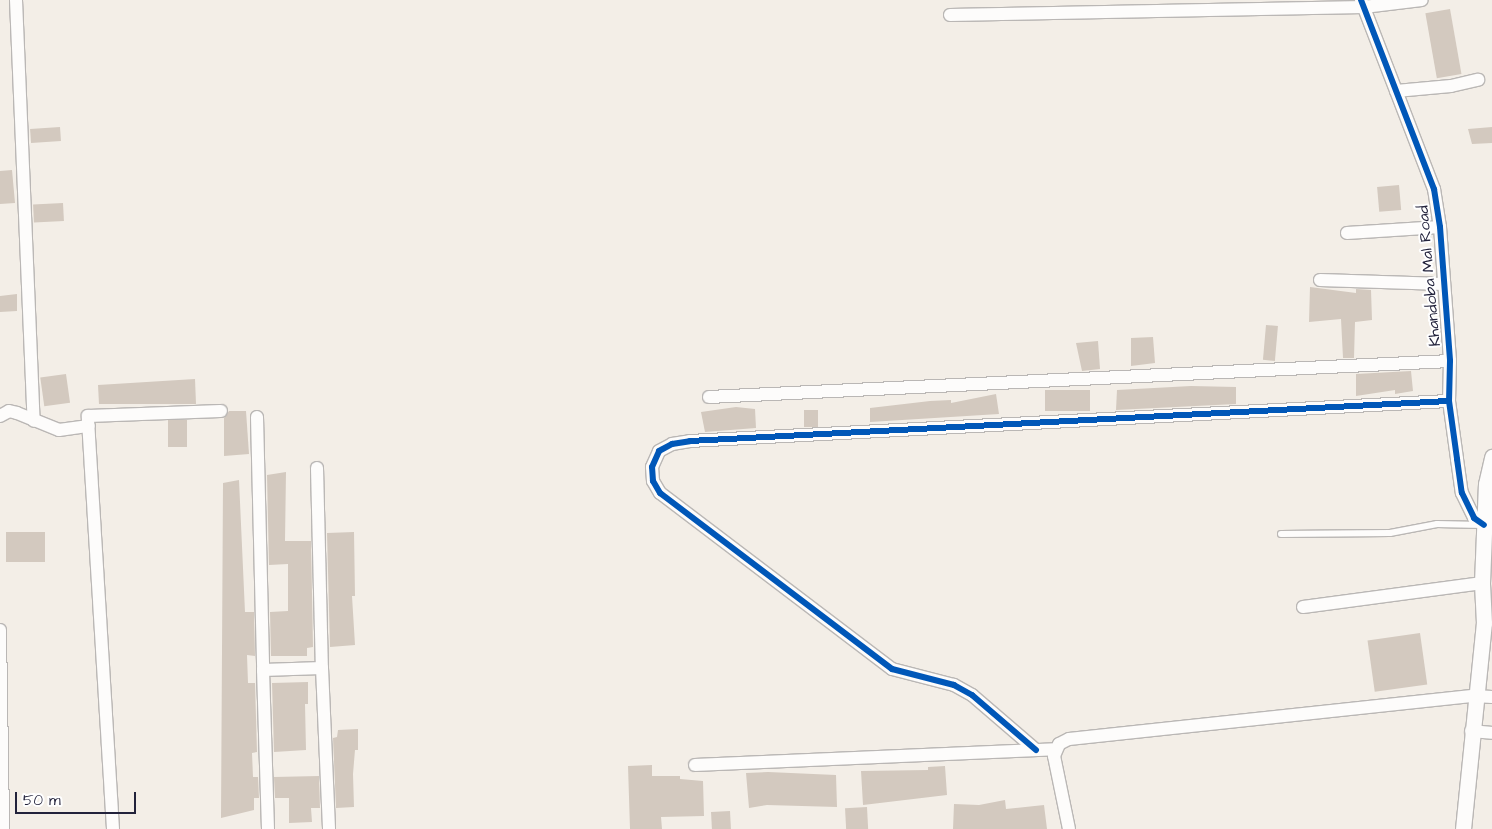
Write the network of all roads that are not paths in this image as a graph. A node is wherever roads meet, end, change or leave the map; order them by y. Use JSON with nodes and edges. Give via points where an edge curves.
{"nodes":[{"id":1,"x":16,"y":0,"type":"edge"},
{"id":2,"x":1422,"y":0,"type":"edge"},
{"id":3,"x":1363,"y":4,"type":"edge"},
{"id":4,"x":950,"y":15,"type":"dead end"},
{"id":5,"x":1478,"y":80,"type":"dead end"},
{"id":6,"x":1396,"y":92,"type":"junction"},
{"id":7,"x":1440,"y":227,"type":"junction"},
{"id":8,"x":1348,"y":232,"type":"dead end"},
{"id":9,"x":1320,"y":280,"type":"dead end"},
{"id":10,"x":1443,"y":284,"type":"junction"},
{"id":11,"x":1450,"y":361,"type":"junction"},
{"id":12,"x":709,"y":397,"type":"dead end"},
{"id":13,"x":1449,"y":401,"type":"junction"},
{"id":14,"x":221,"y":411,"type":"dead end"},
{"id":15,"x":1,"y":413,"type":"edge"},
{"id":16,"x":257,"y":417,"type":"dead end"},
{"id":17,"x":34,"y":421,"type":"junction"},
{"id":18,"x":89,"y":426,"type":"junction"},
{"id":19,"x":1492,"y":457,"type":"edge"},
{"id":20,"x":317,"y":468,"type":"dead end"},
{"id":21,"x":1484,"y":525,"type":"junction"},
{"id":22,"x":1281,"y":534,"type":"dead end"},
{"id":23,"x":1488,"y":551,"type":"edge"},
{"id":24,"x":1482,"y":583,"type":"junction"},
{"id":25,"x":1303,"y":607,"type":"dead end"},
{"id":26,"x":0,"y":630,"type":"edge"},
{"id":27,"x":322,"y":668,"type":"junction"},
{"id":28,"x":263,"y":670,"type":"junction"},
{"id":29,"x":1474,"y":696,"type":"junction"},
{"id":30,"x":1492,"y":697,"type":"edge"},
{"id":31,"x":1471,"y":731,"type":"junction"},
{"id":32,"x":1492,"y":734,"type":"edge"},
{"id":33,"x":1055,"y":749,"type":"junction"},
{"id":34,"x":1036,"y":750,"type":"junction"},
{"id":35,"x":695,"y":765,"type":"dead end"},
{"id":36,"x":3,"y":829,"type":"edge"},
{"id":37,"x":113,"y":829,"type":"edge"},
{"id":38,"x":268,"y":829,"type":"edge"},
{"id":39,"x":329,"y":829,"type":"edge"},
{"id":40,"x":1069,"y":829,"type":"edge"},
{"id":41,"x":1463,"y":829,"type":"edge"}],
"edges":[{"from":1,"to":17,"type":"street"},
{"from":2,"to":3,"type":"street"},
{"from":3,"to":4,"type":"street"},
{"from":3,"to":6,"type":"street","name":"Khandoba Mal Road"},
{"from":5,"to":6,"type":"street"},
{"from":6,"to":7,"type":"street","name":"Khandoba Mal Road","via":[[1427,167]]},
{"from":7,"to":8,"type":"street"},
{"from":7,"to":10,"type":"street","name":"Khandoba Mal Road"},
{"from":9,"to":10,"type":"street"},
{"from":10,"to":11,"type":"street","name":"Khandoba Mal Road"},
{"from":11,"to":12,"type":"street"},
{"from":11,"to":13,"type":"street","name":"Khandoba Mal Road"},
{"from":13,"to":21,"type":"street","name":"Khandoba Mal Road","via":[[1462,493],[1474,518]]},
{"from":13,"to":34,"type":"street","via":[[690,441],[672,444],[659,451],[652,467],[653,481],[660,493],[892,669],[954,685],[972,695]]},
{"from":14,"to":18,"type":"street","via":[[88,416]]},
{"from":15,"to":17,"type":"street","via":[[17,413]]},
{"from":16,"to":28,"type":"street"},
{"from":17,"to":18,"type":"street","via":[[59,430]]},
{"from":18,"to":37,"type":"street"},
{"from":19,"to":21,"type":"street","via":[[1486,484]]},
{"from":20,"to":27,"type":"street"},
{"from":21,"to":22,"type":"lane","via":[[1436,524],[1390,533]]},
{"from":21,"to":23,"type":"street"},
{"from":23,"to":24,"type":"street"},
{"from":24,"to":25,"type":"street"},
{"from":24,"to":29,"type":"street","via":[[1484,623]]},
{"from":26,"to":36,"type":"street"},
{"from":27,"to":28,"type":"street"},
{"from":27,"to":39,"type":"street"},
{"from":28,"to":38,"type":"street"},
{"from":29,"to":30,"type":"street"},
{"from":29,"to":31,"type":"street"},
{"from":29,"to":33,"type":"street","via":[[1069,739]]},
{"from":31,"to":32,"type":"street"},
{"from":31,"to":41,"type":"street"},
{"from":33,"to":34,"type":"street"},
{"from":33,"to":40,"type":"street"},
{"from":34,"to":35,"type":"street"}]}
